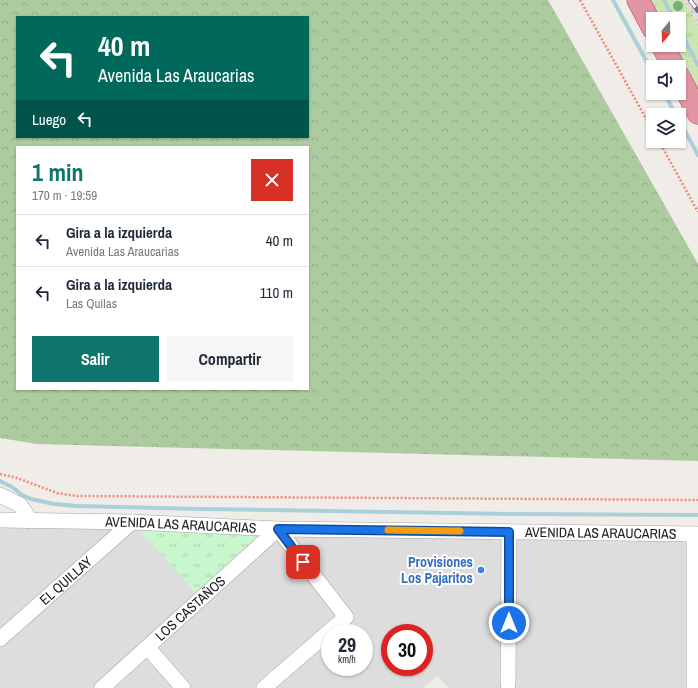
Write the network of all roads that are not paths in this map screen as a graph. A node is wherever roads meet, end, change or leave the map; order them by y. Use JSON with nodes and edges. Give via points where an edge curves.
{"nodes":[{"id":1,"x":638,"y":0,"type":"edge"},
{"id":2,"x":646,"y":15,"type":"edge"},
{"id":3,"x":686,"y":90,"type":"edge"},
{"id":4,"x":698,"y":113,"type":"edge"},
{"id":5,"x":0,"y":495,"type":"edge"},
{"id":6,"x":0,"y":520,"type":"edge"},
{"id":7,"x":31,"y":521,"type":"junction"},
{"id":8,"x":132,"y":522,"type":"junction"},
{"id":9,"x":278,"y":529,"type":"junction"},
{"id":10,"x":509,"y":532,"type":"junction"},
{"id":11,"x":696,"y":534,"type":"edge"},
{"id":12,"x":0,"y":639,"type":"edge"},
{"id":13,"x":148,"y":648,"type":"junction"},
{"id":14,"x":508,"y":684,"type":"dead end"},
{"id":15,"x":102,"y":688,"type":"edge"},
{"id":16,"x":183,"y":688,"type":"edge"},
{"id":17,"x":264,"y":688,"type":"edge"},
{"id":18,"x":694,"y":688,"type":"edge"}],
"edges":[{"from":1,"to":2,"type":"highway"},
{"from":3,"to":4,"type":"highway"},
{"from":5,"to":7,"type":"street","via":[[20,505]]},
{"from":6,"to":7,"type":"street","name":"AVENIDA LAS ARAUCARIAS"},
{"from":7,"to":8,"type":"street","name":"AVENIDA LAS ARAUCARIAS"},
{"from":8,"to":9,"type":"street","name":"AVENIDA LAS ARAUCARIAS"},
{"from":8,"to":12,"type":"street","name":"EL QUILLAY"},
{"from":9,"to":10,"type":"street","name":"AVENIDA LAS ARAUCARIAS"},
{"from":9,"to":13,"type":"street","name":"LOS CASTAÑOS"},
{"from":9,"to":17,"type":"street","via":[[346,617]]},
{"from":10,"to":11,"type":"street","name":"AVENIDA LAS ARAUCARIAS"},
{"from":10,"to":14,"type":"street"},
{"from":11,"to":18,"type":"street"},
{"from":13,"to":15,"type":"street","name":"LOS CASTAÑOS"},
{"from":13,"to":16,"type":"street"}]}
